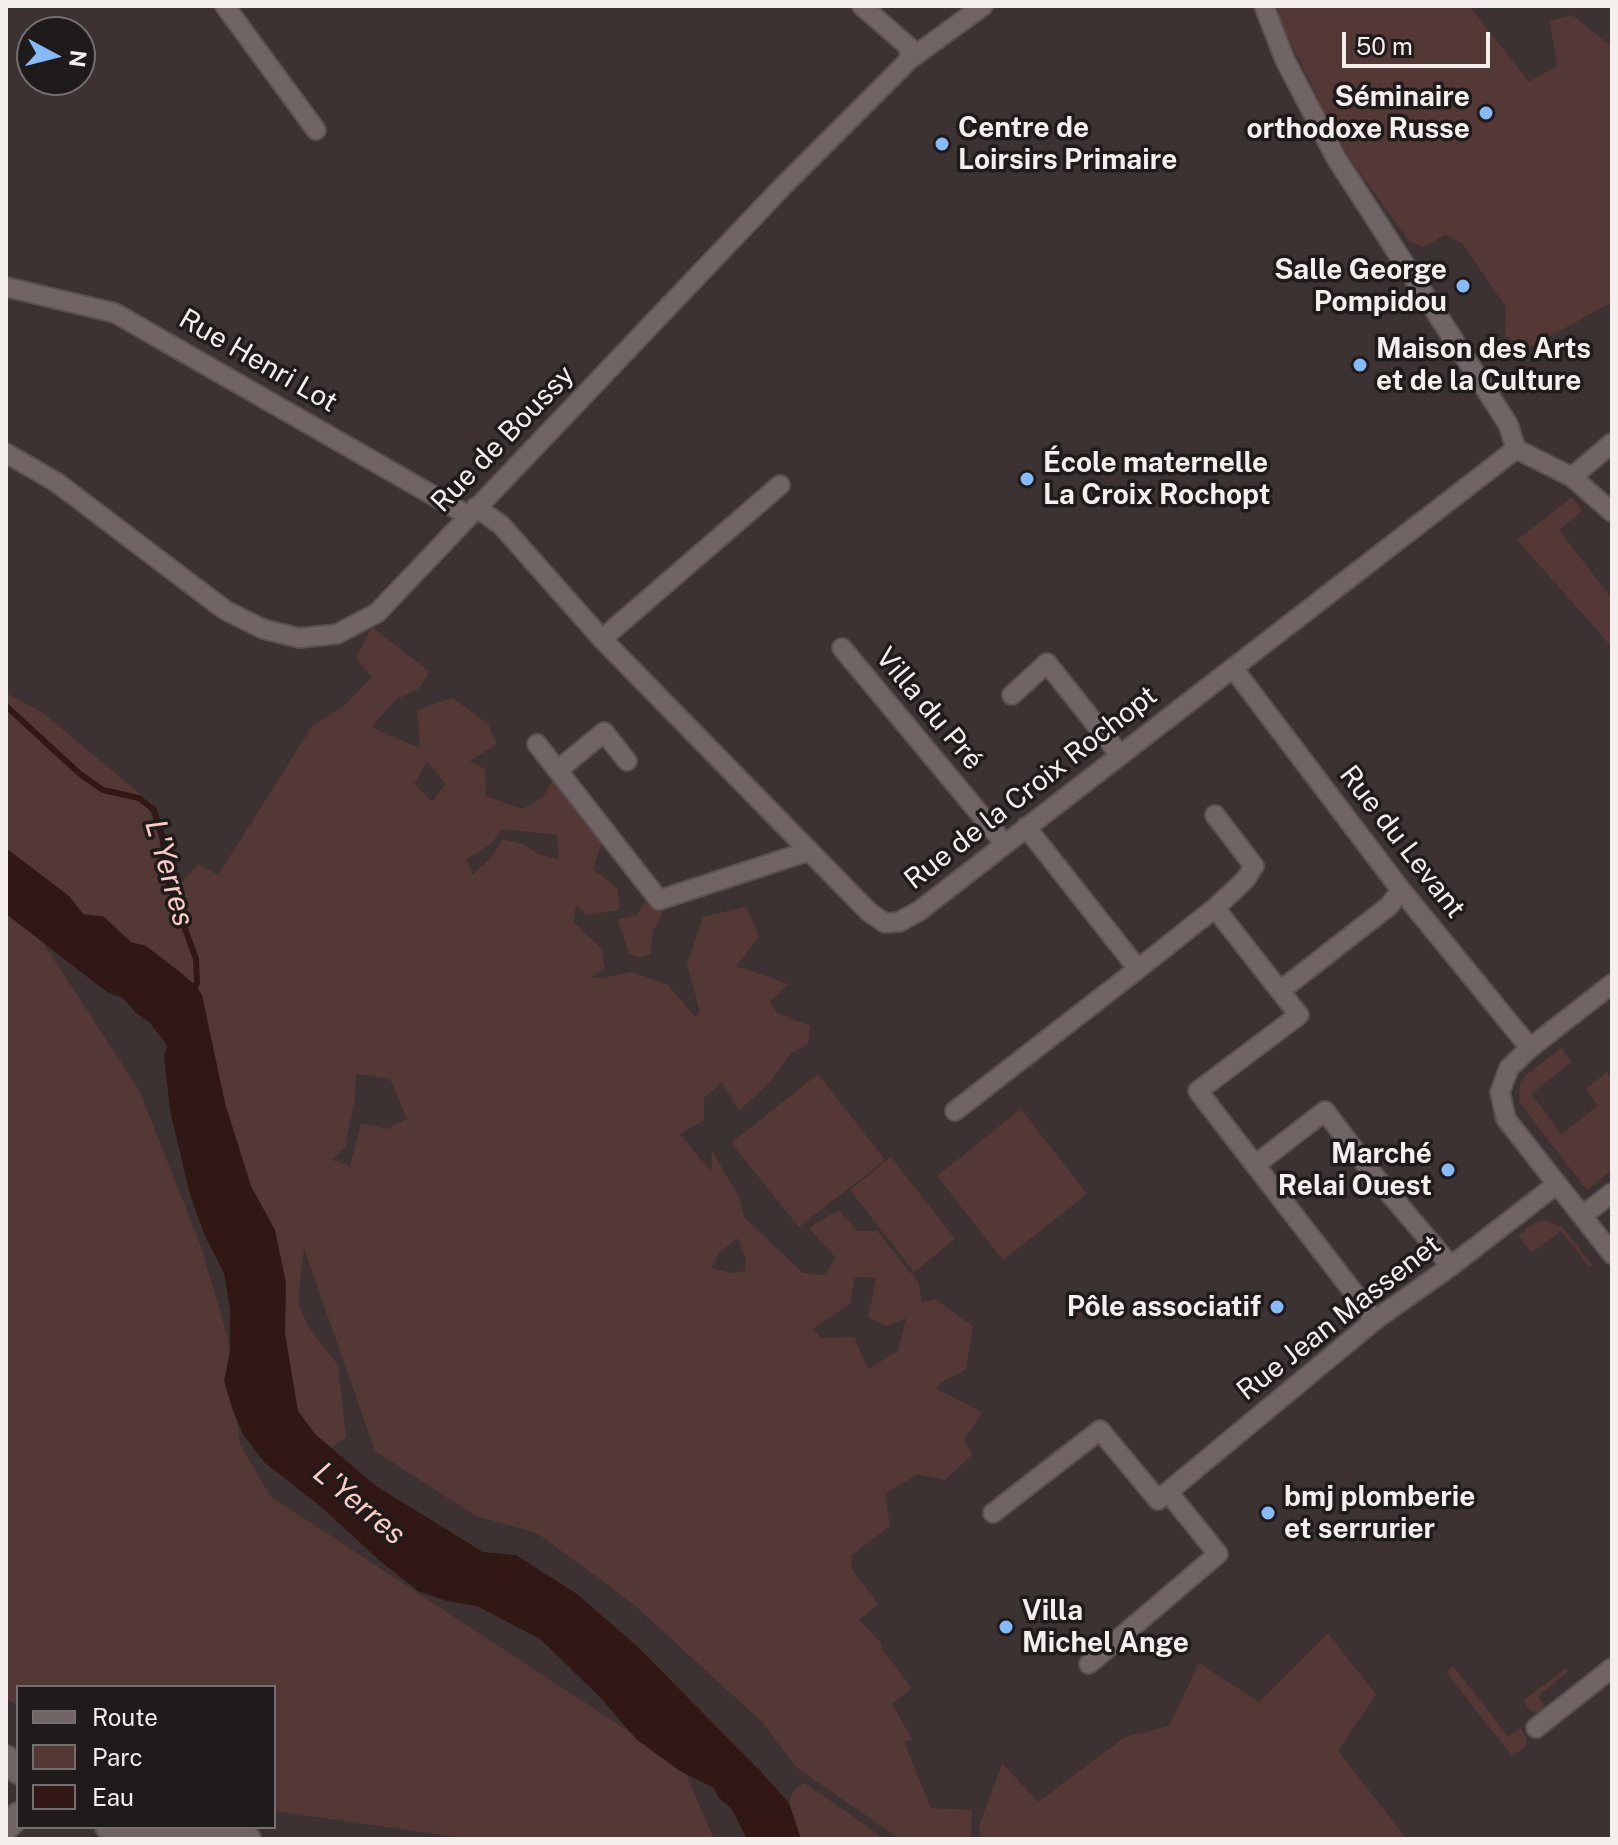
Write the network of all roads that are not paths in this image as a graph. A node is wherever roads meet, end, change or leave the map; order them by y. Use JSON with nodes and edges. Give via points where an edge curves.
{"nodes":[{"id":1,"x":225,"y":6,"type":"edge"},
{"id":2,"x":862,"y":6,"type":"edge"},
{"id":3,"x":983,"y":6,"type":"edge"},
{"id":4,"x":1264,"y":6,"type":"edge"},
{"id":5,"x":910,"y":59,"type":"junction"},
{"id":6,"x":316,"y":130,"type":"dead end"},
{"id":7,"x":6,"y":287,"type":"edge"},
{"id":8,"x":1612,"y":443,"type":"edge"},
{"id":9,"x":1516,"y":449,"type":"junction"},
{"id":10,"x":6,"y":453,"type":"edge"},
{"id":11,"x":1577,"y":482,"type":"junction"},
{"id":12,"x":780,"y":485,"type":"dead end"},
{"id":13,"x":473,"y":512,"type":"junction"},
{"id":14,"x":1612,"y":512,"type":"edge"},
{"id":15,"x":602,"y":639,"type":"junction"},
{"id":16,"x":842,"y":648,"type":"dead end"},
{"id":17,"x":1233,"y":668,"type":"junction"},
{"id":18,"x":1012,"y":695,"type":"dead end"},
{"id":19,"x":537,"y":744,"type":"dead end"},
{"id":20,"x":1120,"y":755,"type":"junction"},
{"id":21,"x":627,"y":761,"type":"dead end"},
{"id":22,"x":558,"y":770,"type":"junction"},
{"id":23,"x":1215,"y":815,"type":"dead end"},
{"id":24,"x":1026,"y":827,"type":"junction"},
{"id":25,"x":1005,"y":844,"type":"junction"},
{"id":26,"x":809,"y":851,"type":"junction"},
{"id":27,"x":1401,"y":890,"type":"junction"},
{"id":28,"x":1215,"y":908,"type":"junction"},
{"id":29,"x":1138,"y":969,"type":"junction"},
{"id":30,"x":1612,"y":984,"type":"edge"},
{"id":31,"x":1280,"y":991,"type":"junction"},
{"id":32,"x":1530,"y":1048,"type":"junction"},
{"id":33,"x":955,"y":1111,"type":"dead end"},
{"id":34,"x":1255,"y":1165,"type":"junction"},
{"id":35,"x":1557,"y":1184,"type":"junction"},
{"id":36,"x":1612,"y":1193,"type":"edge"},
{"id":37,"x":1582,"y":1216,"type":"junction"},
{"id":38,"x":1612,"y":1254,"type":"edge"},
{"id":39,"x":1451,"y":1266,"type":"junction"},
{"id":40,"x":1375,"y":1320,"type":"junction"},
{"id":41,"x":1163,"y":1496,"type":"junction"},
{"id":42,"x":993,"y":1513,"type":"dead end"},
{"id":43,"x":1089,"y":1664,"type":"dead end"},
{"id":44,"x":1612,"y":1668,"type":"edge"},
{"id":45,"x":1536,"y":1728,"type":"dead end"},
{"id":46,"x":137,"y":1829,"type":"edge"},
{"id":47,"x":191,"y":1829,"type":"edge"},
{"id":48,"x":211,"y":1834,"type":"junction"},
{"id":49,"x":248,"y":1839,"type":"edge"}],
"edges":[{"from":1,"to":6,"type":"street"},
{"from":2,"to":5,"type":"street","via":[[909,47]]},
{"from":3,"to":5,"type":"street","name":"Rue de Boussy"},
{"from":4,"to":9,"type":"street","via":[[1285,60],[1336,158],[1508,424]]},
{"from":5,"to":13,"type":"street","name":"Rue de Boussy"},
{"from":7,"to":13,"type":"street","name":"Rue Henri Lot","via":[[115,313]]},
{"from":8,"to":11,"type":"street"},
{"from":9,"to":11,"type":"street"},
{"from":9,"to":17,"type":"street","name":"Rue de la Croix Rochopt"},
{"from":10,"to":13,"type":"street","name":"Rue de Boussy","via":[[56,482],[225,610],[263,629],[299,638],[337,634],[377,613]]},
{"from":11,"to":14,"type":"street"},
{"from":12,"to":15,"type":"street"},
{"from":13,"to":15,"type":"street","name":"Rue de la Croix Rochopt","via":[[501,525]]},
{"from":15,"to":26,"type":"street","name":"Rue de la Croix Rochopt"},
{"from":16,"to":25,"type":"street","name":"Villa du Pré"},
{"from":17,"to":20,"type":"street","name":"Rue de la Croix Rochopt"},
{"from":17,"to":27,"type":"street","name":"Rue du Levant"},
{"from":18,"to":20,"type":"street","via":[[1047,663]]},
{"from":19,"to":22,"type":"street"},
{"from":20,"to":24,"type":"street","name":"Rue de la Croix Rochopt"},
{"from":21,"to":22,"type":"street","via":[[604,732]]},
{"from":22,"to":26,"type":"street","via":[[659,900]]},
{"from":23,"to":28,"type":"street","via":[[1254,866]]},
{"from":24,"to":25,"type":"street","name":"Rue de la Croix Rochopt"},
{"from":24,"to":29,"type":"street"},
{"from":25,"to":26,"type":"street","name":"Rue de la Croix Rochopt","via":[[919,911],[885,923]]},
{"from":27,"to":31,"type":"street","via":[[1364,935]]},
{"from":27,"to":32,"type":"street","name":"Rue du Levant"},
{"from":28,"to":29,"type":"street"},
{"from":28,"to":31,"type":"street"},
{"from":29,"to":33,"type":"street"},
{"from":30,"to":32,"type":"street"},
{"from":31,"to":34,"type":"street","via":[[1299,1015],[1198,1091]]},
{"from":32,"to":35,"type":"street","via":[[1509,1068],[1500,1092],[1502,1106],[1506,1119]]},
{"from":34,"to":39,"type":"street","via":[[1325,1111]]},
{"from":34,"to":40,"type":"street"},
{"from":35,"to":37,"type":"street"},
{"from":35,"to":39,"type":"street","name":"Rue Jean Massenet"},
{"from":36,"to":37,"type":"street"},
{"from":37,"to":38,"type":"street"},
{"from":39,"to":40,"type":"street","name":"Rue Jean Massenet"},
{"from":40,"to":41,"type":"street","name":"Rue Jean Massenet"},
{"from":41,"to":42,"type":"street","via":[[1100,1430]]},
{"from":41,"to":43,"type":"street","via":[[1218,1554]]},
{"from":44,"to":45,"type":"street"},
{"from":46,"to":48,"type":"main road"},
{"from":47,"to":48,"type":"main road"},
{"from":48,"to":49,"type":"main road"}]}
